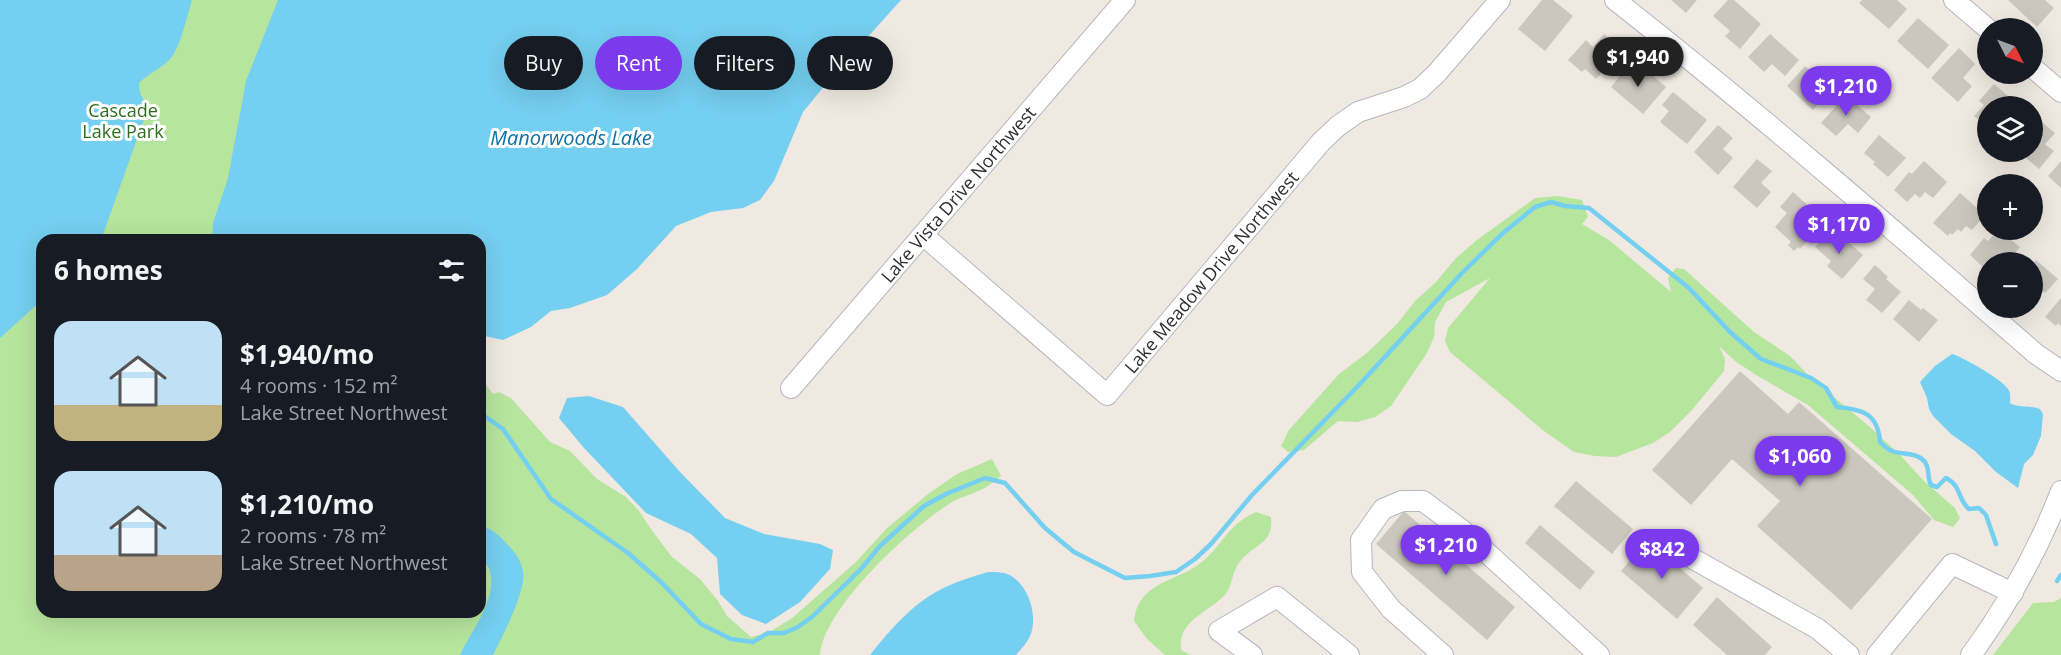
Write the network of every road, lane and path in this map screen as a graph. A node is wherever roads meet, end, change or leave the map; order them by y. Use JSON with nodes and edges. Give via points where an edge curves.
{"nodes":[{"id":1,"x":1125,"y":0,"type":"edge"},
{"id":2,"x":1500,"y":0,"type":"edge"},
{"id":3,"x":1615,"y":0,"type":"edge"},
{"id":4,"x":1954,"y":0,"type":"edge"},
{"id":5,"x":1977,"y":19,"type":"edge"},
{"id":6,"x":2043,"y":76,"type":"edge"},
{"id":7,"x":2061,"y":92,"type":"edge"},
{"id":8,"x":923,"y":235,"type":"junction"},
{"id":9,"x":2061,"y":371,"type":"edge"},
{"id":10,"x":792,"y":388,"type":"dead end"},
{"id":11,"x":2061,"y":491,"type":"edge"},
{"id":12,"x":1674,"y":548,"type":"dead end"},
{"id":13,"x":2013,"y":593,"type":"junction"},
{"id":14,"x":1252,"y":655,"type":"edge"},
{"id":15,"x":1349,"y":655,"type":"edge"},
{"id":16,"x":1443,"y":655,"type":"edge"},
{"id":17,"x":1599,"y":655,"type":"edge"},
{"id":18,"x":1849,"y":655,"type":"edge"},
{"id":19,"x":1877,"y":655,"type":"edge"},
{"id":20,"x":1971,"y":655,"type":"edge"}],
"edges":[{"from":1,"to":8,"type":"street","name":"Lake Vista Drive Northwest"},
{"from":2,"to":8,"type":"street","name":"Lake Meadow Drive Northwest","via":[[1420,89],[1358,112],[1321,142],[1107,395]]},
{"from":3,"to":9,"type":"street"},
{"from":4,"to":5,"type":"street"},
{"from":6,"to":7,"type":"street"},
{"from":8,"to":10,"type":"street","name":"Lake Vista Drive Northwest"},
{"from":11,"to":13,"type":"street"},
{"from":12,"to":18,"type":"street","via":[[1818,629]]},
{"from":13,"to":19,"type":"street","via":[[1952,564]]},
{"from":13,"to":20,"type":"street"},
{"from":14,"to":15,"type":"street","via":[[1219,631],[1276,597]]},
{"from":16,"to":17,"type":"street","via":[[1391,609],[1362,572],[1361,540],[1383,509],[1402,501],[1424,501],[1462,530]]}]}
